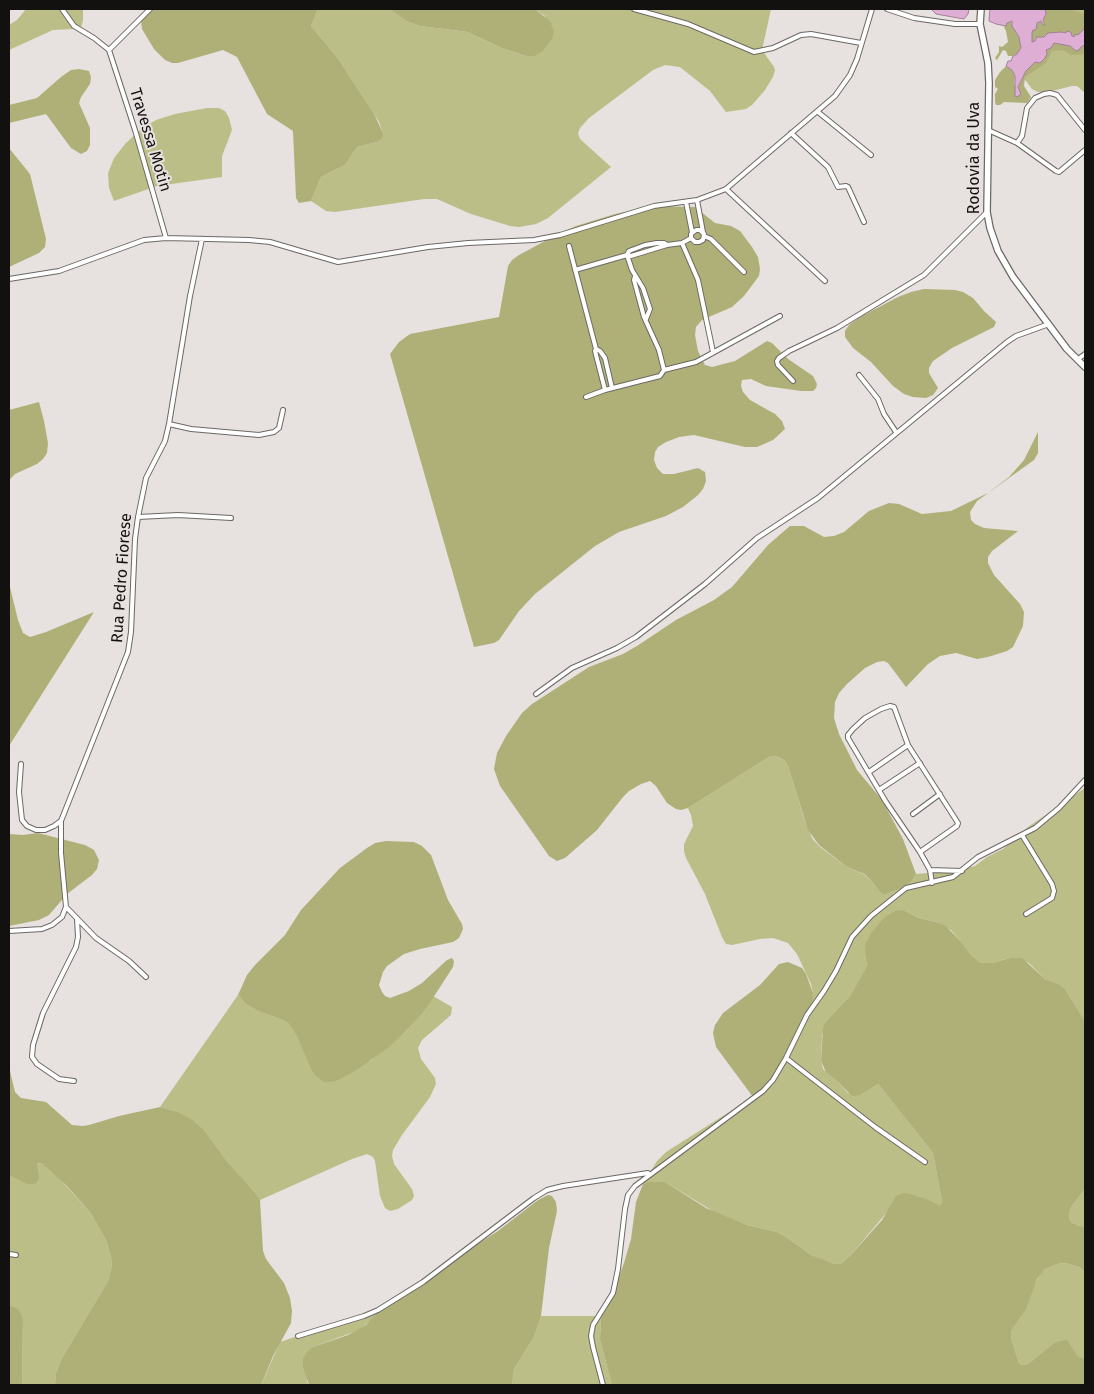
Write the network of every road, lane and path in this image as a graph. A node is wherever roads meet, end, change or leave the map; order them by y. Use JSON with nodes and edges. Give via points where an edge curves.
{"nodes":[{"id":1,"x":62,"y":9,"type":"edge"},
{"id":2,"x":150,"y":9,"type":"edge"},
{"id":3,"x":634,"y":9,"type":"edge"},
{"id":4,"x":872,"y":9,"type":"edge"},
{"id":5,"x":887,"y":9,"type":"edge"},
{"id":6,"x":981,"y":9,"type":"edge"},
{"id":7,"x":980,"y":24,"type":"junction"},
{"id":8,"x":862,"y":43,"type":"junction"},
{"id":9,"x":109,"y":50,"type":"junction"},
{"id":10,"x":818,"y":112,"type":"junction"},
{"id":11,"x":988,"y":130,"type":"junction"},
{"id":12,"x":1085,"y":130,"type":"edge"},
{"id":13,"x":791,"y":133,"type":"junction"},
{"id":14,"x":1017,"y":144,"type":"junction"},
{"id":15,"x":1085,"y":150,"type":"edge"},
{"id":16,"x":871,"y":155,"type":"dead end"},
{"id":17,"x":726,"y":189,"type":"junction"},
{"id":18,"x":697,"y":200,"type":"junction"},
{"id":19,"x":686,"y":202,"type":"junction"},
{"id":20,"x":700,"y":212,"type":"junction"},
{"id":21,"x":987,"y":212,"type":"junction"},
{"id":22,"x":689,"y":215,"type":"junction"},
{"id":23,"x":864,"y":222,"type":"dead end"},
{"id":24,"x":692,"y":232,"type":"junction"},
{"id":25,"x":703,"y":234,"type":"junction"},
{"id":26,"x":166,"y":238,"type":"junction"},
{"id":27,"x":691,"y":238,"type":"junction"},
{"id":28,"x":202,"y":239,"type":"junction"},
{"id":29,"x":682,"y":243,"type":"junction"},
{"id":30,"x":667,"y":245,"type":"junction"},
{"id":31,"x":569,"y":246,"type":"dead end"},
{"id":32,"x":627,"y":255,"type":"junction"},
{"id":33,"x":575,"y":270,"type":"junction"},
{"id":34,"x":744,"y":272,"type":"dead end"},
{"id":35,"x":635,"y":276,"type":"junction"},
{"id":36,"x":9,"y":278,"type":"edge"},
{"id":37,"x":824,"y":281,"type":"dead end"},
{"id":38,"x":780,"y":316,"type":"dead end"},
{"id":39,"x":646,"y":319,"type":"junction"},
{"id":40,"x":1049,"y":324,"type":"junction"},
{"id":41,"x":596,"y":349,"type":"junction"},
{"id":42,"x":714,"y":352,"type":"junction"},
{"id":43,"x":1085,"y":354,"type":"edge"},
{"id":44,"x":1077,"y":360,"type":"junction"},
{"id":45,"x":1085,"y":367,"type":"edge"},
{"id":46,"x":664,"y":370,"type":"junction"},
{"id":47,"x":859,"y":375,"type":"dead end"},
{"id":48,"x":793,"y":381,"type":"dead end"},
{"id":49,"x":612,"y":388,"type":"junction"},
{"id":50,"x":605,"y":390,"type":"junction"},
{"id":51,"x":586,"y":398,"type":"dead end"},
{"id":52,"x":283,"y":410,"type":"dead end"},
{"id":53,"x":169,"y":424,"type":"junction"},
{"id":54,"x":896,"y":432,"type":"junction"},
{"id":55,"x":138,"y":517,"type":"junction"},
{"id":56,"x":231,"y":518,"type":"dead end"},
{"id":57,"x":536,"y":694,"type":"dead end"},
{"id":58,"x":908,"y":745,"type":"junction"},
{"id":59,"x":920,"y":763,"type":"junction"},
{"id":60,"x":21,"y":764,"type":"dead end"},
{"id":61,"x":869,"y":772,"type":"junction"},
{"id":62,"x":1085,"y":780,"type":"edge"},
{"id":63,"x":879,"y":790,"type":"junction"},
{"id":64,"x":940,"y":794,"type":"junction"},
{"id":65,"x":913,"y":814,"type":"dead end"},
{"id":66,"x":61,"y":821,"type":"junction"},
{"id":67,"x":1022,"y":835,"type":"junction"},
{"id":68,"x":920,"y":852,"type":"junction"},
{"id":69,"x":930,"y":870,"type":"junction"},
{"id":70,"x":962,"y":870,"type":"junction"},
{"id":71,"x":932,"y":883,"type":"junction"},
{"id":72,"x":66,"y":907,"type":"junction"},
{"id":73,"x":1026,"y":914,"type":"dead end"},
{"id":74,"x":77,"y":920,"type":"junction"},
{"id":75,"x":9,"y":930,"type":"edge"},
{"id":76,"x":146,"y":977,"type":"dead end"},
{"id":77,"x":786,"y":1058,"type":"junction"},
{"id":78,"x":74,"y":1081,"type":"dead end"},
{"id":79,"x":925,"y":1162,"type":"dead end"},
{"id":80,"x":650,"y":1173,"type":"junction"},
{"id":81,"x":9,"y":1254,"type":"edge"},
{"id":82,"x":16,"y":1255,"type":"dead end"},
{"id":83,"x":298,"y":1336,"type":"dead end"},
{"id":84,"x":603,"y":1385,"type":"edge"}],
"edges":[{"from":1,"to":9,"type":"street","via":[[74,26]]},
{"from":2,"to":9,"type":"street"},
{"from":3,"to":8,"type":"street","via":[[688,24],[754,52],[810,34]]},
{"from":4,"to":8,"type":"street"},
{"from":5,"to":7,"type":"street","via":[[914,18]]},
{"from":6,"to":7,"type":"street","name":"Rodovia da Uva"},
{"from":7,"to":11,"type":"street","name":"Rodovia da Uva","via":[[988,64]]},
{"from":8,"to":10,"type":"street","via":[[850,75]]},
{"from":9,"to":26,"type":"street","name":"Travessa Motin"},
{"from":10,"to":13,"type":"street"},
{"from":10,"to":16,"type":"street"},
{"from":11,"to":14,"type":"street"},
{"from":11,"to":21,"type":"street","name":"Rodovia da Uva"},
{"from":12,"to":14,"type":"street","via":[[1057,95],[1044,94],[1034,98],[1027,108],[1022,136]]},
{"from":13,"to":17,"type":"street"},
{"from":13,"to":23,"type":"street","via":[[828,166],[838,187],[848,187]]},
{"from":14,"to":15,"type":"street","via":[[1059,172]]},
{"from":17,"to":18,"type":"street"},
{"from":17,"to":37,"type":"street"},
{"from":18,"to":19,"type":"street"},
{"from":18,"to":20,"type":"street"},
{"from":19,"to":22,"type":"street"},
{"from":19,"to":28,"type":"street","via":[[654,206],[534,240],[428,247],[338,262],[270,242]]},
{"from":20,"to":22,"type":"street"},
{"from":20,"to":25,"type":"street"},
{"from":21,"to":40,"type":"street","name":"Rodovia da Uva","via":[[1001,256]]},
{"from":21,"to":48,"type":"street","via":[[924,275],[837,328],[779,358],[778,365]]},
{"from":22,"to":24,"type":"street"},
{"from":24,"to":25,"type":"street","via":[[698,230]]},
{"from":24,"to":27,"type":"street"},
{"from":25,"to":27,"type":"street","via":[[703,240],[697,242]]},
{"from":25,"to":34,"type":"street"},
{"from":26,"to":28,"type":"street"},
{"from":26,"to":36,"type":"street","via":[[129,244],[59,271]]},
{"from":27,"to":29,"type":"street"},
{"from":28,"to":53,"type":"street","name":"Rua Pedro Fiorese"},
{"from":29,"to":30,"type":"street"},
{"from":29,"to":42,"type":"street","via":[[698,280]]},
{"from":30,"to":32,"type":"street"},
{"from":30,"to":32,"type":"street","via":[[645,245]]},
{"from":31,"to":33,"type":"street"},
{"from":32,"to":33,"type":"street"},
{"from":32,"to":35,"type":"street"},
{"from":33,"to":41,"type":"street"},
{"from":35,"to":39,"type":"street"},
{"from":35,"to":39,"type":"street","via":[[650,309]]},
{"from":38,"to":42,"type":"street"},
{"from":39,"to":46,"type":"street"},
{"from":40,"to":44,"type":"street","name":"Rodovia da Uva"},
{"from":40,"to":54,"type":"street","via":[[1007,342]]},
{"from":41,"to":49,"type":"street","via":[[604,358]]},
{"from":41,"to":50,"type":"street"},
{"from":42,"to":46,"type":"street","via":[[696,362]]},
{"from":43,"to":44,"type":"street"},
{"from":44,"to":45,"type":"street","name":"Rodovia da Uva"},
{"from":46,"to":49,"type":"street","via":[[660,376]]},
{"from":47,"to":54,"type":"street","via":[[878,399]]},
{"from":49,"to":50,"type":"street"},
{"from":50,"to":51,"type":"street"},
{"from":52,"to":53,"type":"street","via":[[279,428],[259,435]]},
{"from":53,"to":55,"type":"street","name":"Rua Pedro Fiorese","via":[[165,441],[146,478]]},
{"from":54,"to":57,"type":"street","via":[[818,498],[757,538],[636,637],[572,668]]},
{"from":55,"to":56,"type":"street"},
{"from":55,"to":66,"type":"street","name":"Rua Pedro Fiorese","via":[[132,632],[128,652]]},
{"from":58,"to":59,"type":"street"},
{"from":58,"to":61,"type":"street"},
{"from":58,"to":61,"type":"street","via":[[894,707],[881,709],[865,718],[852,729],[848,738]]},
{"from":59,"to":63,"type":"street"},
{"from":59,"to":64,"type":"street"},
{"from":60,"to":66,"type":"street","via":[[22,820],[36,830],[45,830]]},
{"from":61,"to":63,"type":"street"},
{"from":62,"to":67,"type":"street","via":[[1047,819]]},
{"from":63,"to":68,"type":"street"},
{"from":64,"to":65,"type":"street"},
{"from":64,"to":68,"type":"street","via":[[958,822],[957,826]]},
{"from":66,"to":72,"type":"street","name":"Rua Pedro Fiorese"},
{"from":67,"to":70,"type":"street","via":[[978,857]]},
{"from":67,"to":73,"type":"street","via":[[1054,891],[1052,898]]},
{"from":68,"to":69,"type":"street"},
{"from":69,"to":70,"type":"street"},
{"from":69,"to":71,"type":"street"},
{"from":70,"to":71,"type":"street","via":[[953,877]]},
{"from":71,"to":77,"type":"street","via":[[906,888],[896,894],[852,937],[836,971],[807,1014]]},
{"from":72,"to":74,"type":"street"},
{"from":72,"to":75,"type":"street","via":[[62,917],[52,925],[42,929]]},
{"from":74,"to":76,"type":"street"},
{"from":74,"to":78,"type":"street","via":[[76,947],[32,1045],[32,1057],[37,1064],[59,1079]]},
{"from":77,"to":79,"type":"street"},
{"from":77,"to":80,"type":"street","via":[[763,1091]]},
{"from":80,"to":83,"type":"street","via":[[547,1190],[423,1282],[378,1310]]},
{"from":80,"to":84,"type":"street","via":[[628,1195],[613,1293],[592,1326],[593,1347]]},
{"from":81,"to":82,"type":"street"}]}
